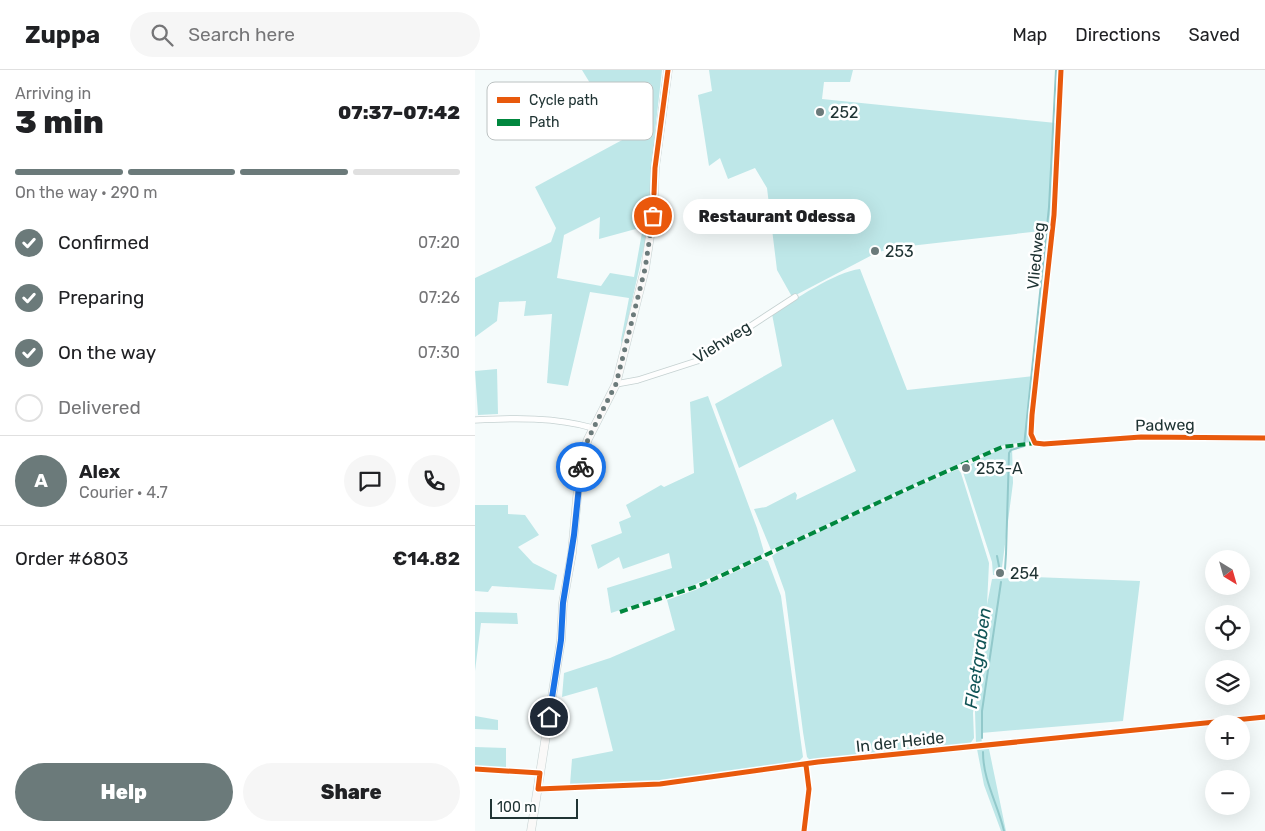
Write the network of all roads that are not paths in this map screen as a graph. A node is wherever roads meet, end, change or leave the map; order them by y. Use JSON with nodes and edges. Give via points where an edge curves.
{"nodes":[{"id":1,"x":668,"y":70,"type":"edge"},
{"id":2,"x":1061,"y":70,"type":"edge"},
{"id":3,"x":795,"y":297,"type":"dead end"},
{"id":4,"x":616,"y":384,"type":"junction"},
{"id":5,"x":475,"y":420,"type":"edge"},
{"id":6,"x":593,"y":428,"type":"junction"},
{"id":7,"x":1265,"y":438,"type":"edge"},
{"id":8,"x":1035,"y":443,"type":"joint"},
{"id":9,"x":1265,"y":717,"type":"edge"},
{"id":10,"x":538,"y":789,"type":"junction"},
{"id":11,"x":531,"y":831,"type":"edge"}],
"edges":[{"from":1,"to":4,"type":"main road","via":[[645,269]]},
{"from":2,"to":8,"type":"street","name":"Vliedweg","via":[[1053,215],[1031,425]]},
{"from":3,"to":4,"type":"street","name":"Viehweg","via":[[697,360]]},
{"from":4,"to":6,"type":"main road"},
{"from":5,"to":6,"type":"street","via":[[529,419]]},
{"from":6,"to":10,"type":"main road","via":[[581,468],[573,548],[561,618],[561,640]]},
{"from":7,"to":8,"type":"street","name":"Padweg","via":[[1141,437]]},
{"from":9,"to":10,"type":"street","name":"In der Heide","via":[[818,762],[660,784]]},
{"from":10,"to":11,"type":"main road"}]}
